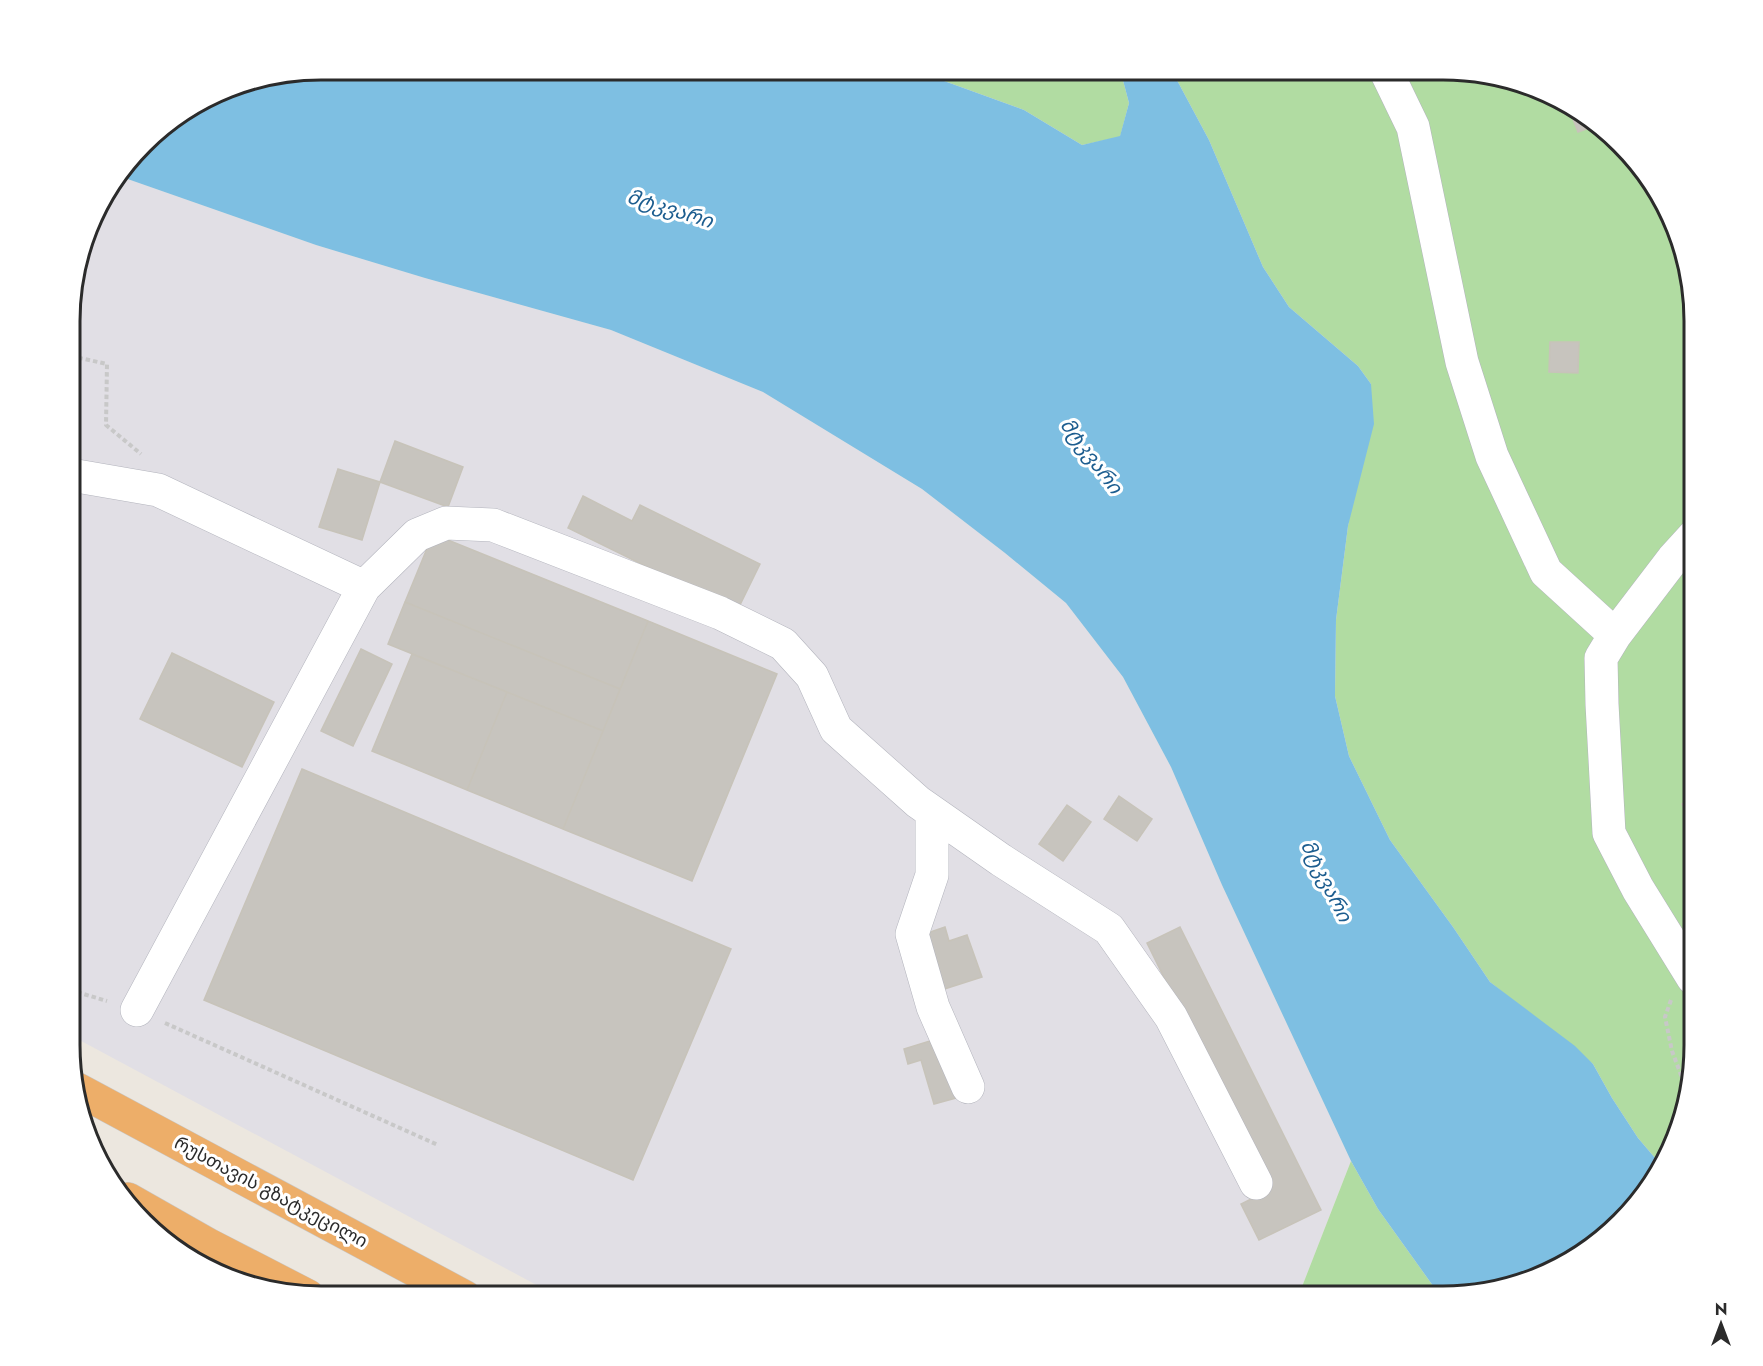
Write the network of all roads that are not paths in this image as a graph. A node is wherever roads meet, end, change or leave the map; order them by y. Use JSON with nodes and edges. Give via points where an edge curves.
{"nodes":[{"id":1,"x":1390,"y":80,"type":"edge"},
{"id":2,"x":80,"y":477,"type":"edge"},
{"id":3,"x":1684,"y":547,"type":"edge"},
{"id":4,"x":364,"y":587,"type":"junction"},
{"id":5,"x":1615,"y":635,"type":"junction"},
{"id":6,"x":932,"y":812,"type":"junction"},
{"id":7,"x":1684,"y":963,"type":"edge"},
{"id":8,"x":137,"y":1010,"type":"road end"},
{"id":9,"x":968,"y":1088,"type":"dead end"},
{"id":10,"x":84,"y":1093,"type":"edge"},
{"id":11,"x":1256,"y":1182,"type":"dead end"},
{"id":12,"x":143,"y":1208,"type":"edge"},
{"id":13,"x":283,"y":1283,"type":"edge"},
{"id":14,"x":444,"y":1286,"type":"edge"}],
"edges":[{"from":1,"to":5,"type":"street","via":[[1413,128],[1462,362],[1492,456],[1546,572]]},
{"from":2,"to":4,"type":"street","via":[[158,490]]},
{"from":3,"to":5,"type":"street"},
{"from":4,"to":6,"type":"street","via":[[417,535],[446,523],[493,525],[720,613],[783,644],[812,676],[836,729]]},
{"from":4,"to":8,"type":"street"},
{"from":5,"to":7,"type":"street","via":[[1601,658],[1609,833]]},
{"from":6,"to":9,"type":"street","via":[[932,875],[912,934],[933,1007]]},
{"from":6,"to":11,"type":"street","via":[[1109,929],[1171,1017]]},
{"from":10,"to":14,"type":"highway","name":"რუსთავის გზატკეცილი"},
{"from":12,"to":13,"type":"highway"}]}
